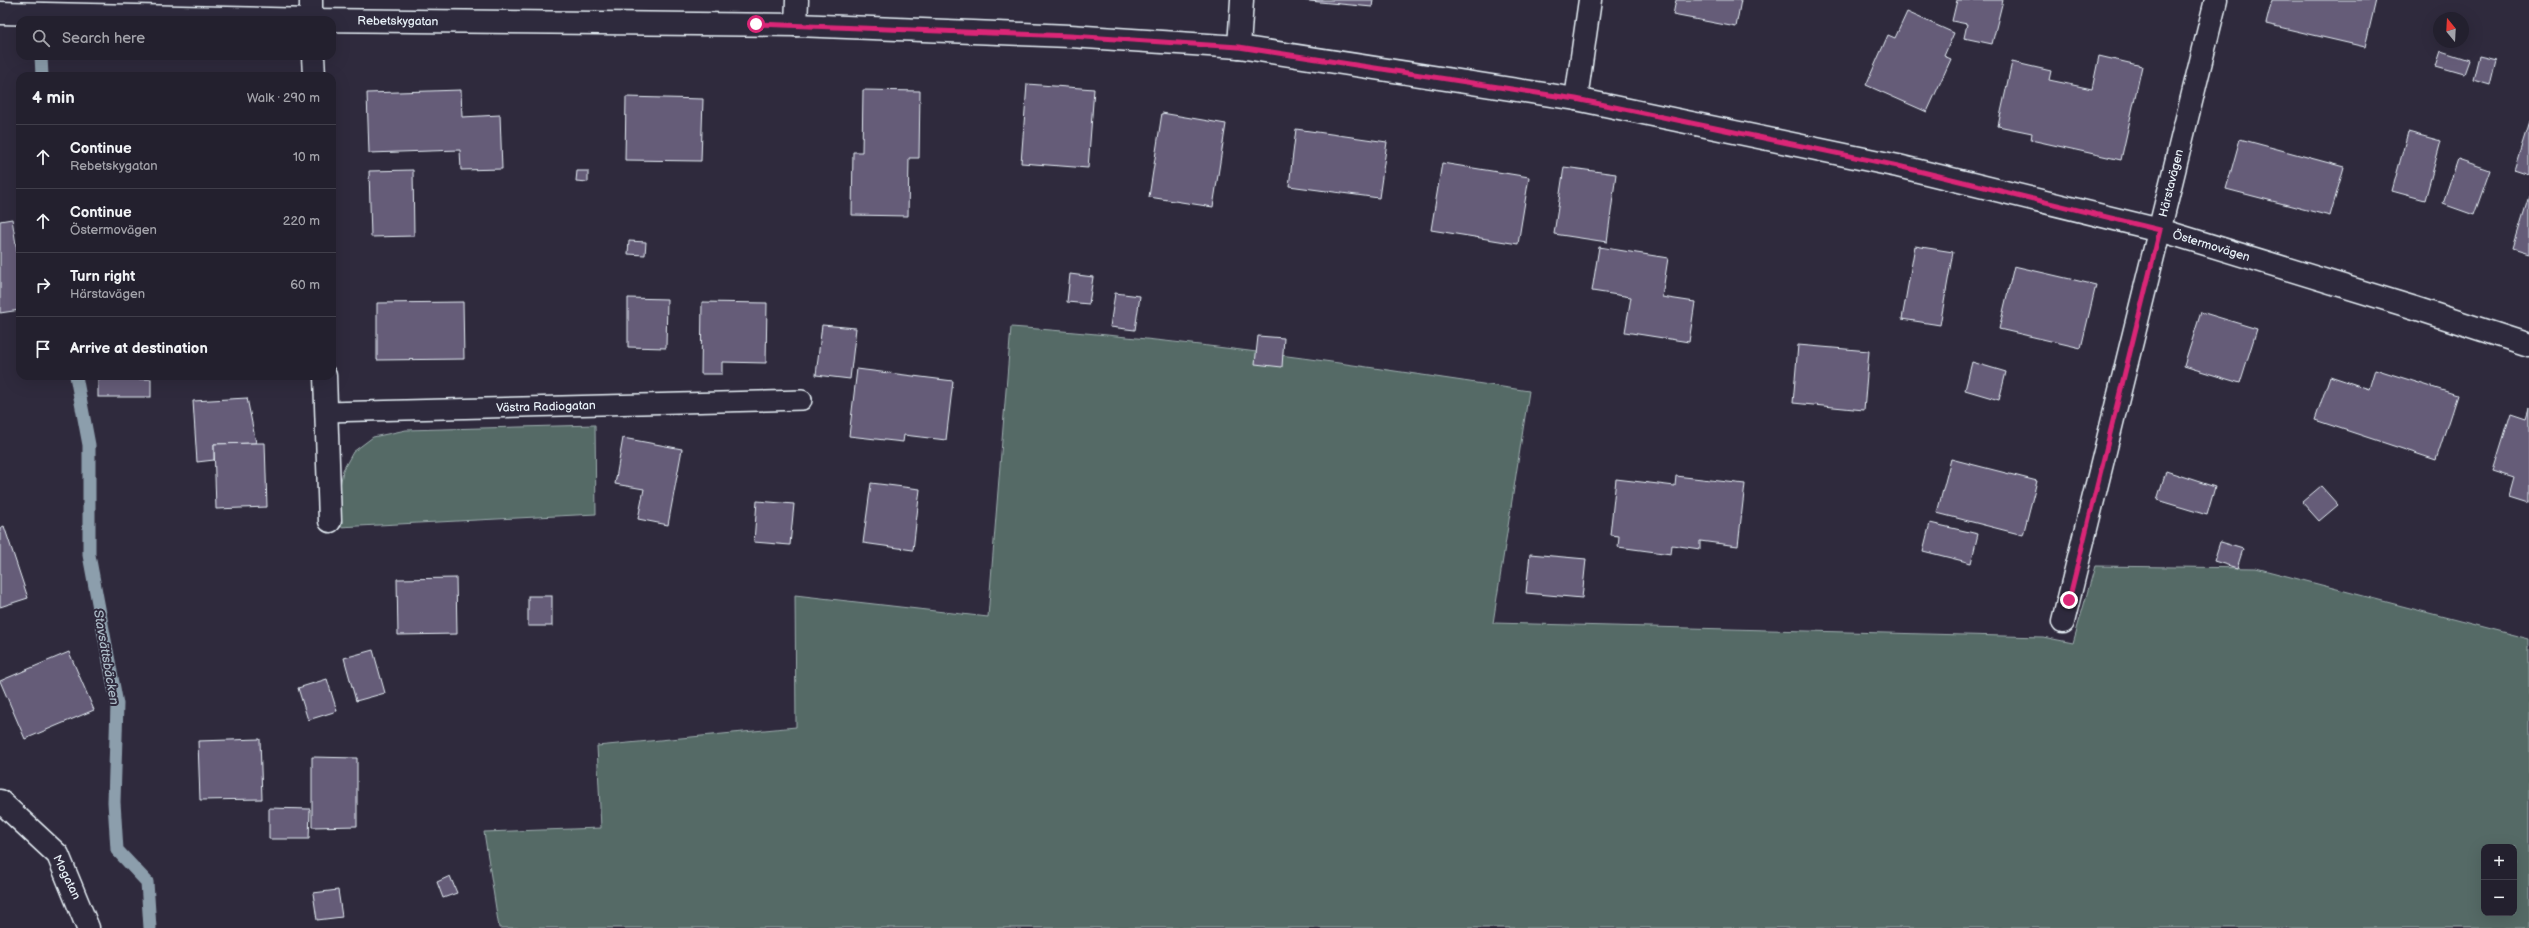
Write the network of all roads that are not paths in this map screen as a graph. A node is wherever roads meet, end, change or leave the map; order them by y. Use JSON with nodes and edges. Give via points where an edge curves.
{"nodes":[{"id":1,"x":311,"y":0,"type":"edge"},
{"id":2,"x":797,"y":0,"type":"edge"},
{"id":3,"x":1242,"y":0,"type":"edge"},
{"id":4,"x":1590,"y":0,"type":"edge"},
{"id":5,"x":2216,"y":0,"type":"edge"},
{"id":6,"x":0,"y":13,"type":"edge"},
{"id":7,"x":133,"y":16,"type":"edge"},
{"id":8,"x":311,"y":16,"type":"edge"},
{"id":9,"x":336,"y":20,"type":"edge"},
{"id":10,"x":796,"y":25,"type":"junction"},
{"id":11,"x":1239,"y":47,"type":"junction"},
{"id":12,"x":313,"y":60,"type":"edge"},
{"id":13,"x":314,"y":72,"type":"edge"},
{"id":14,"x":1576,"y":99,"type":"junction"},
{"id":15,"x":2160,"y":230,"type":"junction"},
{"id":16,"x":2529,"y":345,"type":"edge"},
{"id":17,"x":325,"y":380,"type":"edge"},
{"id":18,"x":802,"y":400,"type":"dead end"},
{"id":19,"x":326,"y":412,"type":"junction"},
{"id":20,"x":330,"y":521,"type":"dead end"},
{"id":21,"x":2063,"y":622,"type":"dead end"},
{"id":22,"x":0,"y":801,"type":"edge"},
{"id":23,"x":88,"y":928,"type":"edge"}],
"edges":[{"from":1,"to":8,"type":"street"},
{"from":2,"to":10,"type":"street"},
{"from":3,"to":11,"type":"street"},
{"from":4,"to":14,"type":"street"},
{"from":5,"to":15,"type":"street","name":"Härstavägen"},
{"from":6,"to":7,"type":"street","name":"Rebetskygatan"},
{"from":9,"to":10,"type":"street","name":"Rebetskygatan"},
{"from":10,"to":11,"type":"street","name":"Östermovägen","via":[[1070,36]]},
{"from":11,"to":14,"type":"street","name":"Östermovägen"},
{"from":12,"to":13,"type":"street"},
{"from":14,"to":15,"type":"street","name":"Östermovägen","via":[[1898,166]]},
{"from":15,"to":16,"type":"street","name":"Östermovägen"},
{"from":15,"to":21,"type":"street","name":"Härstavägen"},
{"from":17,"to":19,"type":"street"},
{"from":18,"to":19,"type":"lane","name":"Västra Radiogatan"},
{"from":19,"to":20,"type":"street"},
{"from":22,"to":23,"type":"street","name":"Mogatan","via":[[58,855]]}]}
